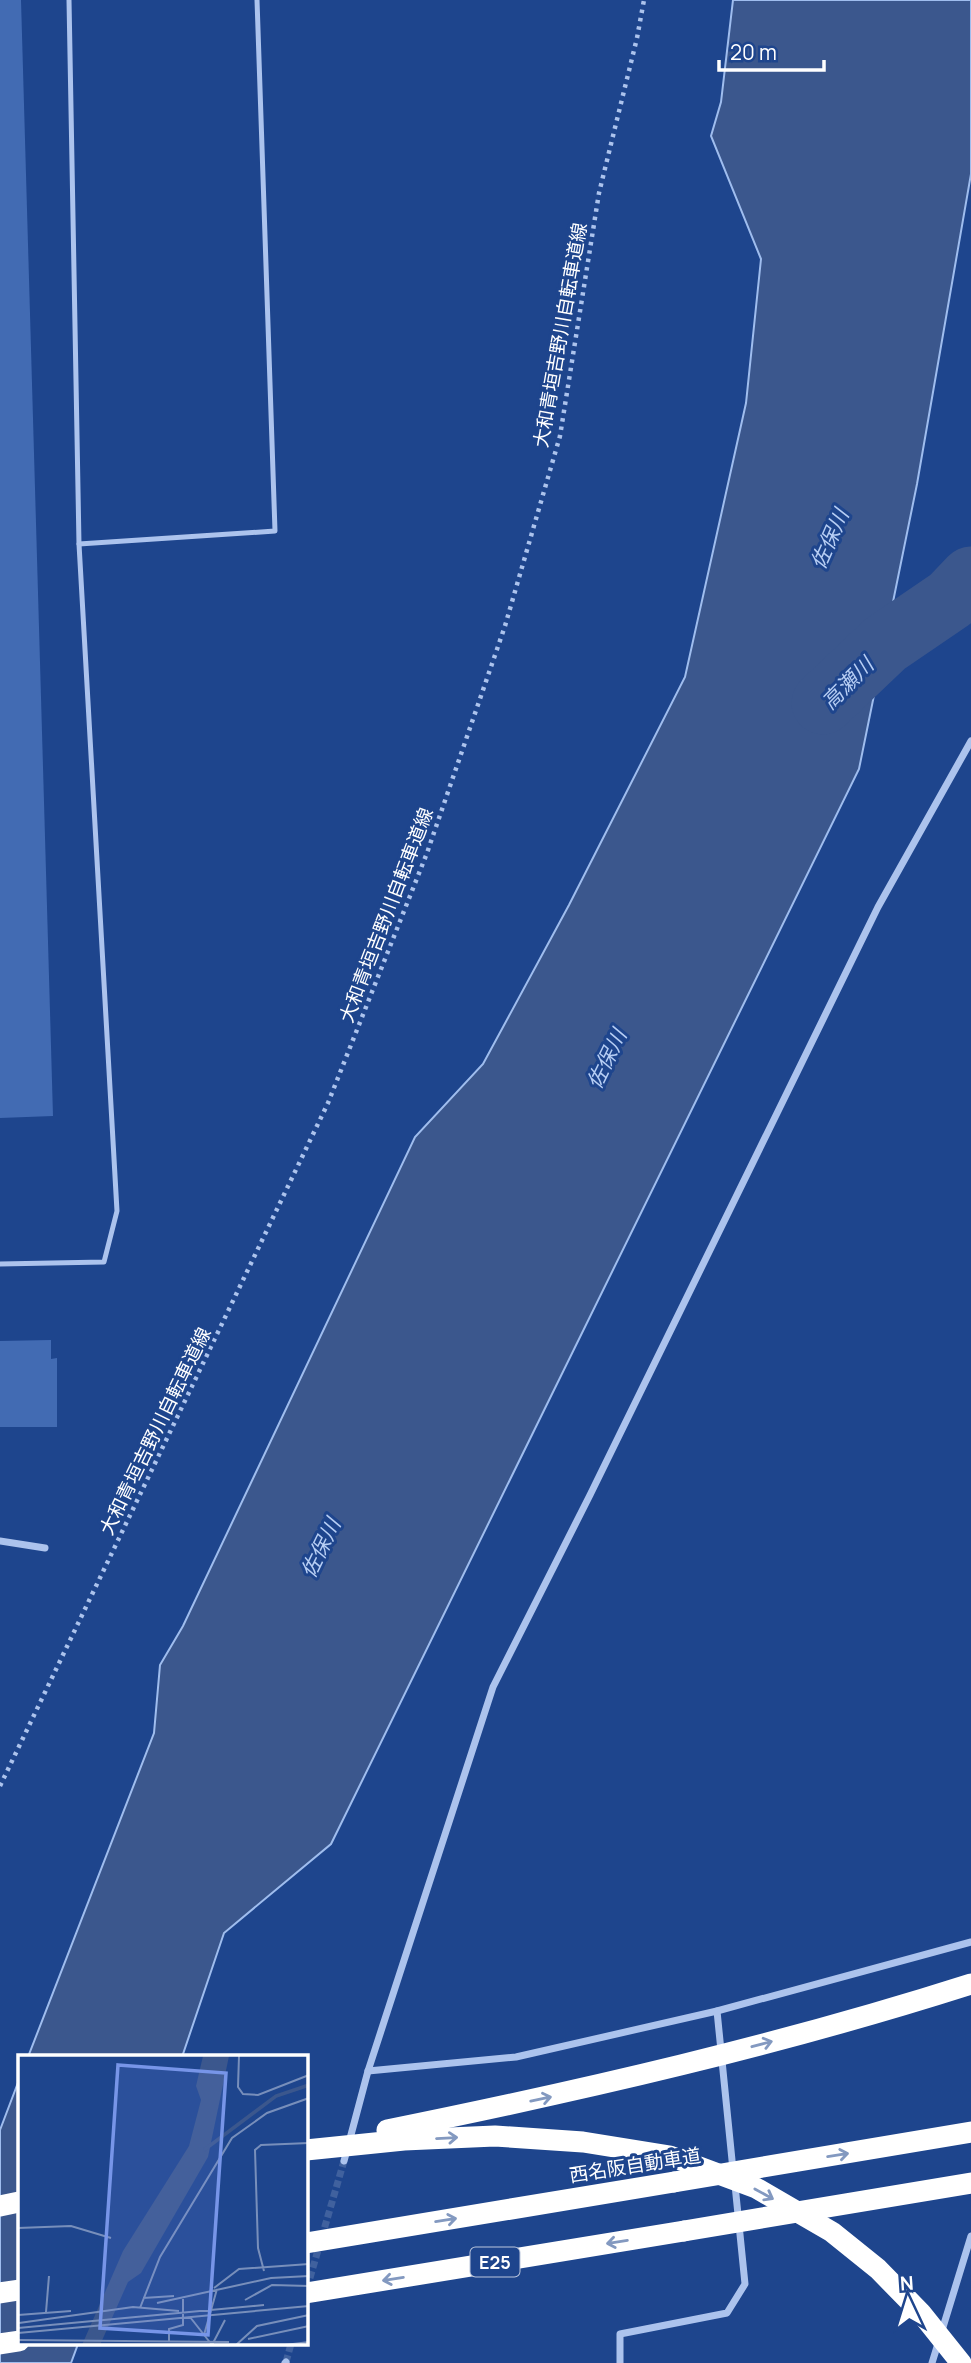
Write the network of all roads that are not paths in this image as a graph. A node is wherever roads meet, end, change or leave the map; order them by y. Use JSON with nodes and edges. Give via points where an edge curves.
{"nodes":[{"id":1,"x":69,"y":0,"type":"edge"},
{"id":2,"x":257,"y":0,"type":"edge"},
{"id":3,"x":79,"y":544,"type":"junction"},
{"id":4,"x":971,"y":741,"type":"edge"},
{"id":5,"x":0,"y":1264,"type":"edge"},
{"id":6,"x":0,"y":1541,"type":"edge"},
{"id":7,"x":45,"y":1548,"type":"dead end"},
{"id":8,"x":971,"y":1942,"type":"edge"},
{"id":9,"x":971,"y":1984,"type":"edge"},
{"id":10,"x":718,"y":2011,"type":"junction"},
{"id":11,"x":368,"y":2071,"type":"junction"},
{"id":12,"x":971,"y":2133,"type":"edge"},
{"id":13,"x":308,"y":2148,"type":"edge"},
{"id":14,"x":308,"y":2148,"type":"edge"},
{"id":15,"x":344,"y":2161,"type":"tunnel mouth"},
{"id":16,"x":971,"y":2183,"type":"edge"},
{"id":17,"x":18,"y":2202,"type":"edge"},
{"id":18,"x":0,"y":2206,"type":"edge"},
{"id":19,"x":971,"y":2236,"type":"edge"},
{"id":20,"x":308,"y":2243,"type":"edge"},
{"id":21,"x":18,"y":2290,"type":"edge"},
{"id":22,"x":0,"y":2293,"type":"edge"},
{"id":23,"x":308,"y":2293,"type":"edge"},
{"id":24,"x":18,"y":2340,"type":"edge"},
{"id":25,"x":0,"y":2344,"type":"edge"},
{"id":26,"x":620,"y":2363,"type":"edge"},
{"id":27,"x":932,"y":2363,"type":"edge"},
{"id":28,"x":961,"y":2363,"type":"edge"}],
"edges":[{"from":1,"to":3,"type":"lane"},
{"from":2,"to":3,"type":"lane","via":[[275,531]]},
{"from":3,"to":5,"type":"lane","via":[[117,1211],[104,1262]]},
{"from":4,"to":11,"type":"street","via":[[877,907],[493,1687]]},
{"from":6,"to":7,"type":"street"},
{"from":8,"to":10,"type":"street"},
{"from":13,"to":9,"type":"highway","one_way":true,"bridge":true,"via":[[567,2093],[741,2050]]},
{"from":10,"to":11,"type":"street","via":[[516,2057]]},
{"from":10,"to":26,"type":"street","via":[[745,2284],[727,2313],[620,2334]]},
{"from":11,"to":15,"type":"street"},
{"from":20,"to":12,"type":"highway","name":"西名阪自動車道","one_way":true,"bridge":true},
{"from":14,"to":28,"type":"highway","one_way":true,"bridge":true,"via":[[495,2136],[583,2142],[670,2156],[756,2188],[832,2232],[887,2278]]},
{"from":16,"to":23,"type":"highway","number":"E25","one_way":true,"bridge":true},
{"from":17,"to":18,"type":"highway"},
{"from":19,"to":27,"type":"street"},
{"from":21,"to":22,"type":"highway"},
{"from":24,"to":25,"type":"highway"}]}
